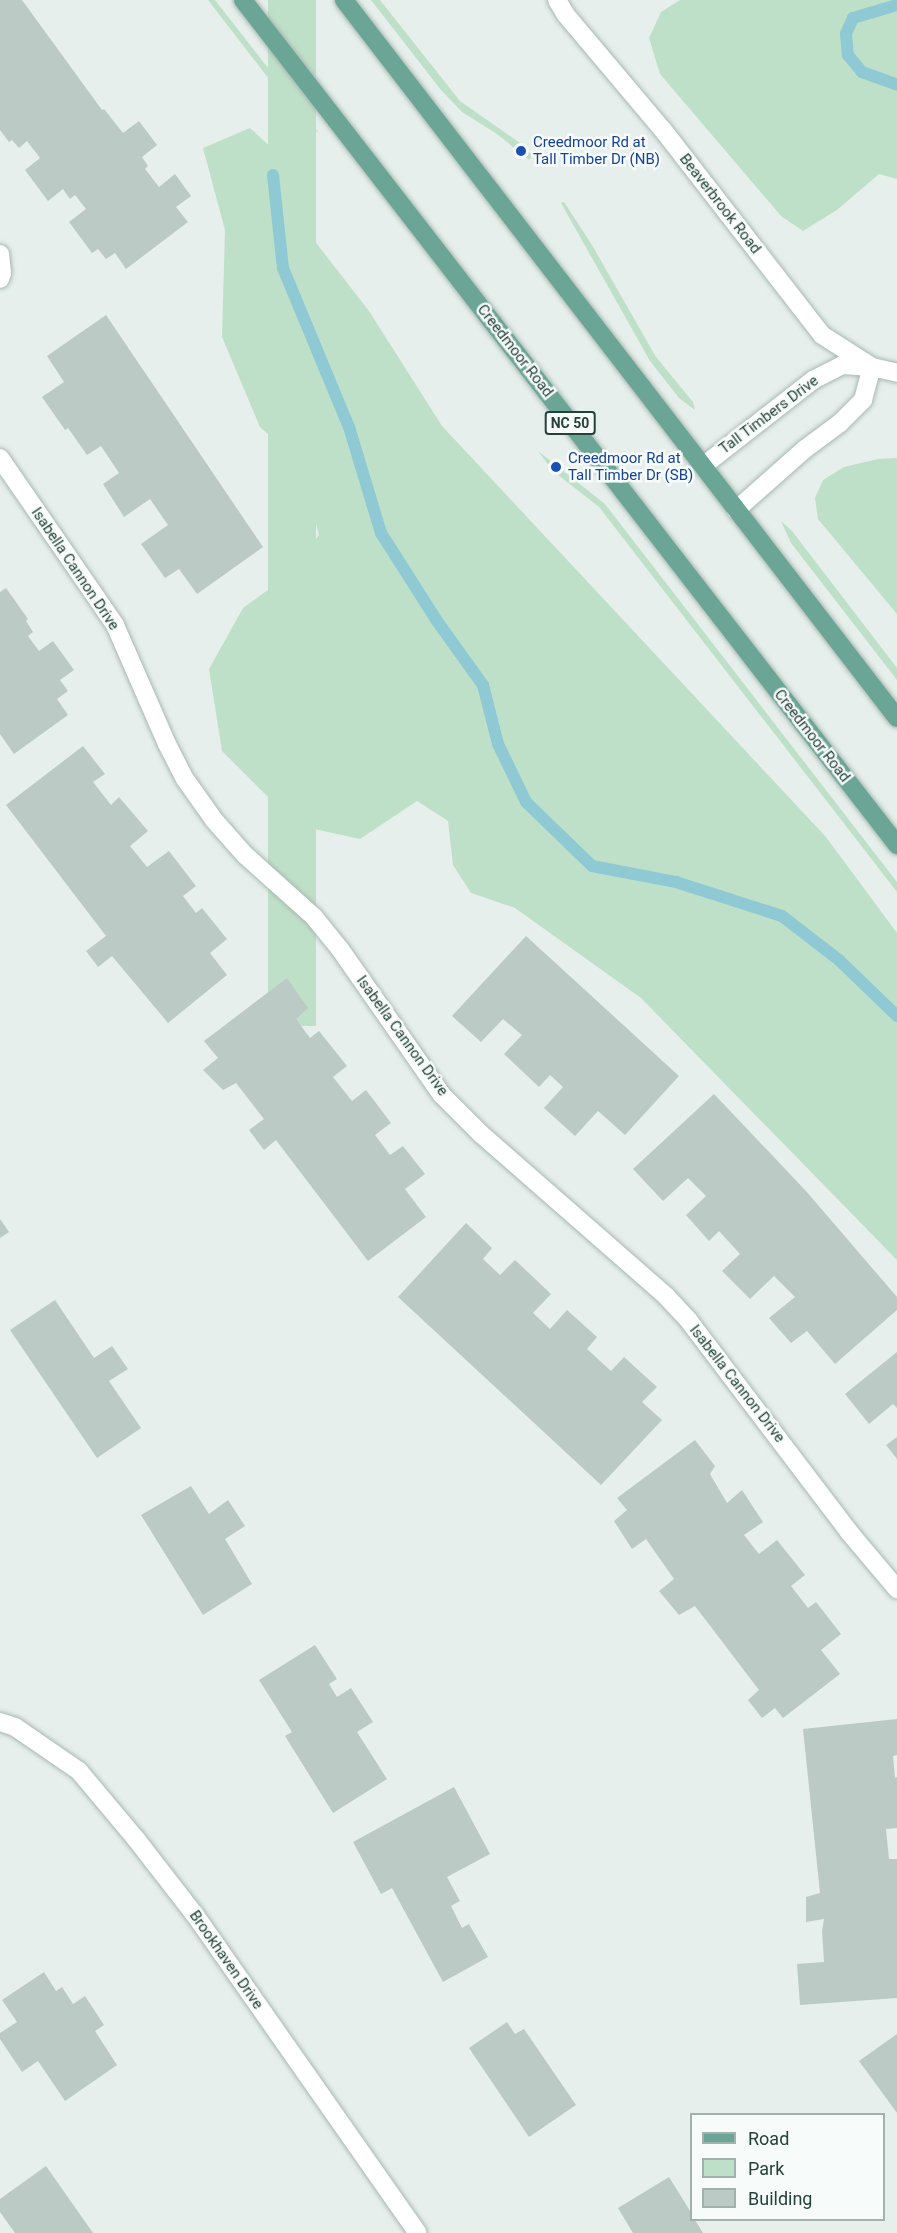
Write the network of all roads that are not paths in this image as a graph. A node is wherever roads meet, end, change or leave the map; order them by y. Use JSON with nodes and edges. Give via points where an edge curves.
{"nodes":[{"id":1,"x":243,"y":0,"type":"edge"},
{"id":2,"x":344,"y":0,"type":"edge"},
{"id":3,"x":557,"y":0,"type":"edge"},
{"id":4,"x":0,"y":254,"type":"edge"},
{"id":5,"x":0,"y":279,"type":"edge"},
{"id":6,"x":872,"y":367,"type":"junction"},
{"id":7,"x":897,"y":374,"type":"edge"},
{"id":8,"x":0,"y":458,"type":"edge"},
{"id":9,"x":703,"y":466,"type":"junction"},
{"id":10,"x":736,"y":510,"type":"junction"},
{"id":11,"x":897,"y":718,"type":"edge"},
{"id":12,"x":897,"y":845,"type":"edge"},
{"id":13,"x":897,"y":1589,"type":"edge"},
{"id":14,"x":0,"y":1722,"type":"edge"},
{"id":15,"x":418,"y":2233,"type":"edge"}],
"edges":[{"from":1,"to":12,"type":"main road","name":"Creedmoor Road","number":"NC 50"},
{"from":2,"to":9,"type":"main road"},
{"from":3,"to":6,"type":"street","name":"Beaverbrook Road","via":[[822,335]]},
{"from":4,"to":5,"type":"street"},
{"from":6,"to":7,"type":"street","name":"Tall Timbers Drive"},
{"from":6,"to":9,"type":"street","name":"Tall Timbers Drive","via":[[842,365],[813,380]]},
{"from":6,"to":10,"type":"street","via":[[863,400]]},
{"from":8,"to":13,"type":"street","name":"Isabella Cannon Drive","via":[[115,625],[166,744],[214,820],[245,855],[314,917],[442,1095],[689,1321]]},
{"from":9,"to":10,"type":"main road"},
{"from":10,"to":11,"type":"main road"},
{"from":14,"to":15,"type":"street","name":"Brookhaven Drive","via":[[15,1727],[79,1770],[136,1839],[195,1915]]}]}
